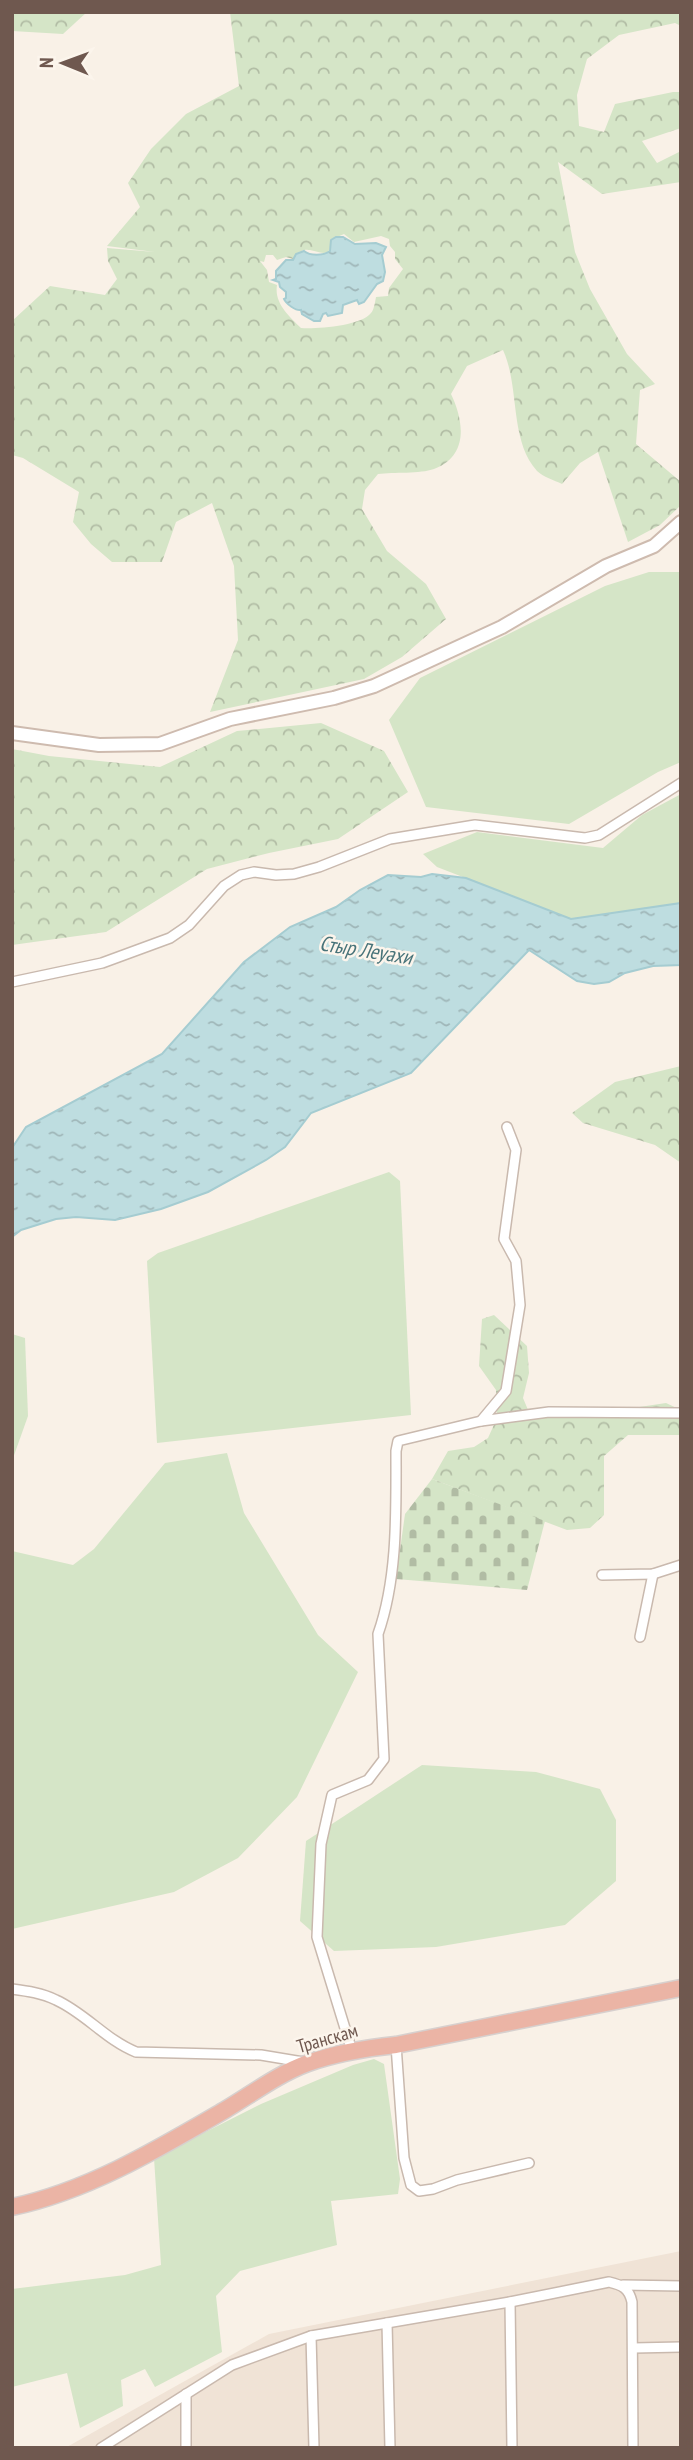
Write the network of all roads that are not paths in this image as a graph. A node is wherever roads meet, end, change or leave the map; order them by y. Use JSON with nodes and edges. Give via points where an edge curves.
{"nodes":[{"id":1,"x":681,"y":522,"type":"edge"},
{"id":2,"x":12,"y":733,"type":"edge"},
{"id":3,"x":681,"y":783,"type":"edge"},
{"id":4,"x":12,"y":982,"type":"edge"},
{"id":5,"x":507,"y":1127,"type":"dead end"},
{"id":6,"x":681,"y":1413,"type":"edge"},
{"id":7,"x":481,"y":1420,"type":"junction"},
{"id":8,"x":681,"y":1565,"type":"edge"},
{"id":9,"x":653,"y":1574,"type":"junction"},
{"id":10,"x":602,"y":1575,"type":"dead end"},
{"id":11,"x":640,"y":1637,"type":"dead end"},
{"id":12,"x":681,"y":1988,"type":"edge"},
{"id":13,"x":12,"y":1989,"type":"edge"},
{"id":14,"x":396,"y":2045,"type":"junction"},
{"id":15,"x":352,"y":2051,"type":"junction"},
{"id":16,"x":308,"y":2063,"type":"junction"},
{"id":17,"x":529,"y":2163,"type":"dead end"},
{"id":18,"x":12,"y":2207,"type":"edge"},
{"id":19,"x":623,"y":2285,"type":"junction"},
{"id":20,"x":681,"y":2286,"type":"edge"},
{"id":21,"x":510,"y":2302,"type":"junction"},
{"id":22,"x":387,"y":2323,"type":"junction"},
{"id":23,"x":311,"y":2336,"type":"junction"},
{"id":24,"x":681,"y":2347,"type":"edge"},
{"id":25,"x":634,"y":2348,"type":"junction"},
{"id":26,"x":186,"y":2394,"type":"junction"},
{"id":27,"x":101,"y":2448,"type":"edge"},
{"id":28,"x":186,"y":2448,"type":"edge"},
{"id":29,"x":314,"y":2448,"type":"edge"},
{"id":30,"x":390,"y":2448,"type":"edge"},
{"id":31,"x":512,"y":2448,"type":"edge"},
{"id":32,"x":633,"y":2448,"type":"edge"}],
"edges":[{"from":1,"to":2,"type":"main road","via":[[654,546],[603,568],[502,627],[374,686],[230,719],[160,744],[99,745]]},
{"from":3,"to":4,"type":"street","via":[[599,835],[585,838],[475,825],[390,839],[294,874],[254,872],[224,886],[189,925],[170,938],[102,963]]},
{"from":5,"to":7,"type":"street","via":[[516,1150],[504,1239],[516,1261],[520,1305],[506,1391]]},
{"from":6,"to":7,"type":"street","via":[[548,1412]]},
{"from":7,"to":15,"type":"street","via":[[398,1441],[396,1525],[379,1634],[384,1759],[368,1780],[332,1795],[321,1844],[317,1937]]},
{"from":8,"to":9,"type":"street"},
{"from":9,"to":10,"type":"street"},
{"from":9,"to":11,"type":"street"},
{"from":12,"to":14,"type":"highway","name":"Транскам"},
{"from":13,"to":16,"type":"street","via":[[57,2000],[120,2046],[136,2052],[261,2055]]},
{"from":14,"to":15,"type":"highway","name":"Транскам"},
{"from":14,"to":17,"type":"street","via":[[404,2158],[411,2185],[419,2191],[433,2189]]},
{"from":15,"to":16,"type":"highway","name":"Транскам"},
{"from":16,"to":18,"type":"highway","name":"Транскам","via":[[150,2152],[53,2196]]},
{"from":19,"to":20,"type":"street"},
{"from":19,"to":21,"type":"street","via":[[609,2282]]},
{"from":19,"to":25,"type":"street","via":[[632,2302]]},
{"from":21,"to":22,"type":"street"},
{"from":21,"to":31,"type":"street"},
{"from":22,"to":23,"type":"street"},
{"from":22,"to":30,"type":"street"},
{"from":23,"to":26,"type":"street","via":[[232,2365]]},
{"from":23,"to":29,"type":"street"},
{"from":24,"to":25,"type":"street"},
{"from":25,"to":32,"type":"street"},
{"from":26,"to":27,"type":"street"},
{"from":26,"to":28,"type":"street"}]}
